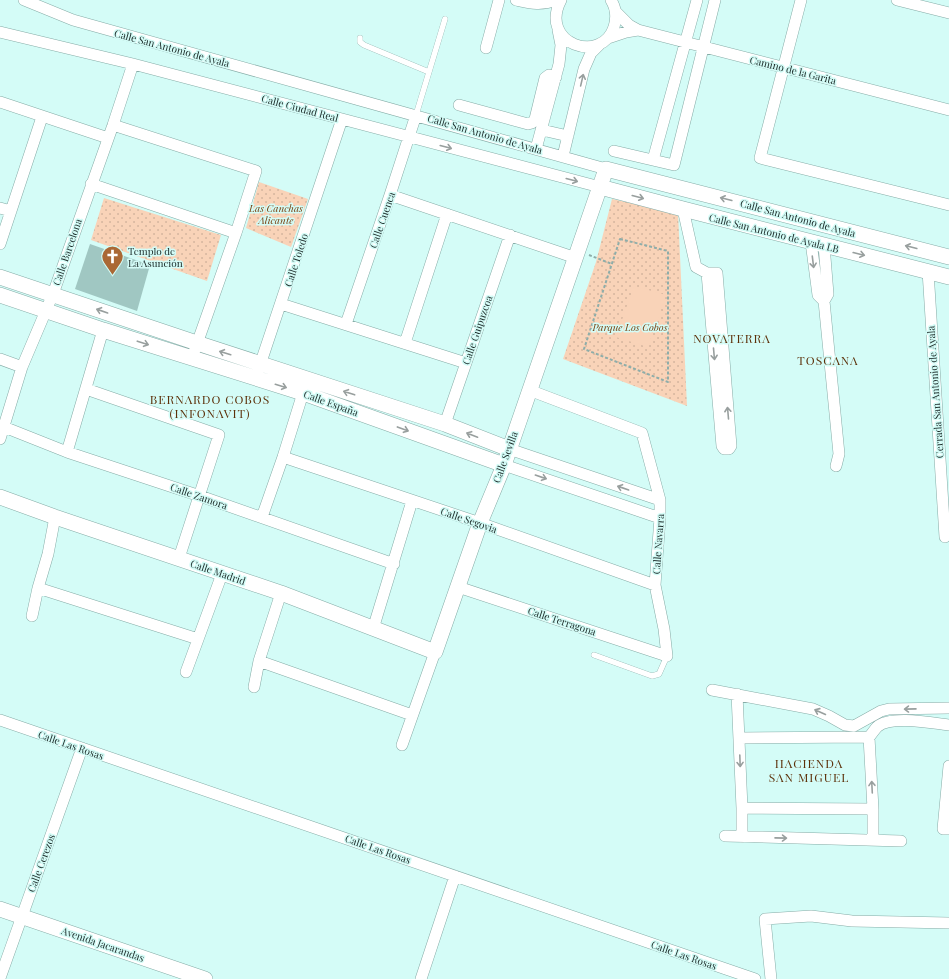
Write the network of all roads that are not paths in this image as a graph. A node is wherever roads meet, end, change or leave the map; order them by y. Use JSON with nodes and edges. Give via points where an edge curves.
{"nodes":[{"id":1,"x":24,"y":0,"type":"edge"},
{"id":2,"x":499,"y":0,"type":"edge"},
{"id":3,"x":516,"y":0,"type":"edge"},
{"id":4,"x":556,"y":0,"type":"edge"},
{"id":5,"x":561,"y":0,"type":"edge"},
{"id":6,"x":611,"y":0,"type":"edge"},
{"id":7,"x":697,"y":0,"type":"edge"},
{"id":8,"x":715,"y":0,"type":"edge"},
{"id":9,"x":801,"y":0,"type":"edge"},
{"id":10,"x":896,"y":0,"type":"edge"},
{"id":11,"x":534,"y":4,"type":"junction"},
{"id":12,"x":616,"y":12,"type":"junction"},
{"id":13,"x":949,"y":13,"type":"edge"},
{"id":14,"x":445,"y":19,"type":"dead end"},
{"id":15,"x":557,"y":26,"type":"junction"},
{"id":16,"x":638,"y":30,"type":"junction"},
{"id":17,"x":0,"y":32,"type":"edge"},
{"id":18,"x":360,"y":38,"type":"dead end"},
{"id":19,"x":605,"y":40,"type":"junction"},
{"id":20,"x":685,"y":42,"type":"junction"},
{"id":21,"x":704,"y":47,"type":"junction"},
{"id":22,"x":486,"y":48,"type":"dead end"},
{"id":23,"x":133,"y":64,"type":"junction"},
{"id":24,"x":784,"y":67,"type":"junction"},
{"id":25,"x":429,"y":72,"type":"junction"},
{"id":26,"x":556,"y":77,"type":"junction"},
{"id":27,"x":0,"y":102,"type":"edge"},
{"id":28,"x":459,"y":106,"type":"dead end"},
{"id":29,"x":949,"y":110,"type":"edge"},
{"id":30,"x":416,"y":115,"type":"junction"},
{"id":31,"x":42,"y":117,"type":"junction"},
{"id":32,"x":342,"y":119,"type":"junction"},
{"id":33,"x":113,"y":125,"type":"junction"},
{"id":34,"x":542,"y":130,"type":"junction"},
{"id":35,"x":568,"y":136,"type":"junction"},
{"id":36,"x":408,"y":137,"type":"junction"},
{"id":37,"x":108,"y":138,"type":"junction"},
{"id":38,"x":536,"y":149,"type":"junction"},
{"id":39,"x":614,"y":151,"type":"dead end"},
{"id":40,"x":563,"y":156,"type":"junction"},
{"id":41,"x":653,"y":160,"type":"junction"},
{"id":42,"x":606,"y":169,"type":"junction"},
{"id":43,"x":91,"y":184,"type":"junction"},
{"id":44,"x":600,"y":187,"type":"junction"},
{"id":45,"x":390,"y":195,"type":"junction"},
{"id":46,"x":949,"y":205,"type":"edge"},
{"id":47,"x":0,"y":208,"type":"edge"},
{"id":48,"x":683,"y":209,"type":"junction"},
{"id":49,"x":11,"y":211,"type":"junction"},
{"id":50,"x":447,"y":214,"type":"junction"},
{"id":51,"x":791,"y":216,"type":"junction"},
{"id":52,"x":236,"y":233,"type":"junction"},
{"id":53,"x":510,"y":235,"type":"junction"},
{"id":54,"x":785,"y":235,"type":"junction"},
{"id":55,"x":0,"y":244,"type":"edge"},
{"id":56,"x":818,"y":244,"type":"junction"},
{"id":57,"x":577,"y":254,"type":"junction"},
{"id":58,"x":949,"y":257,"type":"edge"},
{"id":59,"x":928,"y":272,"type":"junction"},
{"id":60,"x":0,"y":277,"type":"edge"},
{"id":61,"x":949,"y":277,"type":"edge"},
{"id":62,"x":53,"y":294,"type":"junction"},
{"id":63,"x":0,"y":295,"type":"edge"},
{"id":64,"x":281,"y":304,"type":"junction"},
{"id":65,"x":45,"y":310,"type":"junction"},
{"id":66,"x":346,"y":324,"type":"junction"},
{"id":67,"x":103,"y":330,"type":"junction"},
{"id":68,"x":405,"y":343,"type":"junction"},
{"id":69,"x":197,"y":344,"type":"junction"},
{"id":70,"x":192,"y":358,"type":"junction"},
{"id":71,"x":0,"y":359,"type":"edge"},
{"id":72,"x":466,"y":363,"type":"junction"},
{"id":73,"x":261,"y":364,"type":"junction"},
{"id":74,"x":22,"y":367,"type":"junction"},
{"id":75,"x":720,"y":376,"type":"junction"},
{"id":76,"x":256,"y":378,"type":"junction"},
{"id":77,"x":86,"y":389,"type":"junction"},
{"id":78,"x":529,"y":390,"type":"junction"},
{"id":79,"x":303,"y":393,"type":"junction"},
{"id":80,"x":445,"y":424,"type":"junction"},
{"id":81,"x":4,"y":427,"type":"junction"},
{"id":82,"x":0,"y":439,"type":"edge"},
{"id":83,"x":508,"y":448,"type":"junction"},
{"id":84,"x":67,"y":452,"type":"junction"},
{"id":85,"x":283,"y":457,"type":"junction"},
{"id":86,"x":504,"y":465,"type":"junction"},
{"id":87,"x":836,"y":466,"type":"dead end"},
{"id":88,"x":200,"y":496,"type":"junction"},
{"id":89,"x":945,"y":496,"type":"edge"},
{"id":90,"x":0,"y":497,"type":"edge"},
{"id":91,"x":660,"y":500,"type":"junction"},
{"id":92,"x":412,"y":501,"type":"junction"},
{"id":93,"x":55,"y":517,"type":"junction"},
{"id":94,"x":262,"y":517,"type":"junction"},
{"id":95,"x":660,"y":518,"type":"junction"},
{"id":96,"x":480,"y":523,"type":"junction"},
{"id":97,"x":945,"y":537,"type":"dead end"},
{"id":98,"x":179,"y":558,"type":"junction"},
{"id":99,"x":394,"y":564,"type":"junction"},
{"id":100,"x":222,"y":574,"type":"junction"},
{"id":101,"x":655,"y":585,"type":"junction"},
{"id":102,"x":458,"y":587,"type":"junction"},
{"id":103,"x":38,"y":588,"type":"junction"},
{"id":104,"x":281,"y":594,"type":"junction"},
{"id":105,"x":32,"y":616,"type":"dead end"},
{"id":106,"x":373,"y":629,"type":"junction"},
{"id":107,"x":198,"y":639,"type":"junction"},
{"id":108,"x":435,"y":652,"type":"junction"},
{"id":109,"x":594,"y":655,"type":"dead end"},
{"id":110,"x":667,"y":656,"type":"junction"},
{"id":111,"x":259,"y":660,"type":"junction"},
{"id":112,"x":186,"y":672,"type":"dead end"},
{"id":113,"x":254,"y":687,"type":"dead end"},
{"id":114,"x":712,"y":690,"type":"dead end"},
{"id":115,"x":737,"y":694,"type":"junction"},
{"id":116,"x":949,"y":708,"type":"edge"},
{"id":117,"x":412,"y":715,"type":"junction"},
{"id":118,"x":0,"y":720,"type":"edge"},
{"id":119,"x":845,"y":725,"type":"junction"},
{"id":120,"x":949,"y":725,"type":"edge"},
{"id":121,"x":869,"y":737,"type":"junction"},
{"id":122,"x":739,"y":738,"type":"junction"},
{"id":123,"x":845,"y":738,"type":"junction"},
{"id":124,"x":402,"y":745,"type":"dead end"},
{"id":125,"x":82,"y":748,"type":"junction"},
{"id":126,"x":949,"y":766,"type":"edge"},
{"id":127,"x":742,"y":808,"type":"junction"},
{"id":128,"x":873,"y":809,"type":"junction"},
{"id":129,"x":946,"y":829,"type":"edge"},
{"id":130,"x":725,"y":836,"type":"dead end"},
{"id":131,"x":742,"y":836,"type":"junction"},
{"id":132,"x":873,"y":840,"type":"junction"},
{"id":133,"x":901,"y":841,"type":"dead end"},
{"id":134,"x":455,"y":876,"type":"junction"},
{"id":135,"x":0,"y":909,"type":"edge"},
{"id":136,"x":22,"y":916,"type":"junction"},
{"id":137,"x":949,"y":923,"type":"edge"},
{"id":138,"x":0,"y":978,"type":"edge"},
{"id":139,"x":205,"y":979,"type":"edge"},
{"id":140,"x":421,"y":979,"type":"edge"},
{"id":141,"x":755,"y":979,"type":"edge"},
{"id":142,"x":771,"y":979,"type":"edge"}],
"edges":[{"from":1,"to":30,"type":"street","name":"Calle San Antonio de Ayala","via":[[73,20]]},
{"from":2,"to":22,"type":"street"},
{"from":3,"to":11,"type":"street"},
{"from":4,"to":11,"type":"street"},
{"from":5,"to":15,"type":"street","via":[[556,9]]},
{"from":6,"to":12,"type":"street"},
{"from":7,"to":20,"type":"street"},
{"from":8,"to":21,"type":"street"},
{"from":9,"to":24,"type":"street"},
{"from":10,"to":13,"type":"street"},
{"from":11,"to":15,"type":"street","via":[[550,16]]},
{"from":12,"to":16,"type":"street","name":"Camino de la Garita"},
{"from":12,"to":19,"type":"street","via":[[613,30]]},
{"from":14,"to":25,"type":"lane"},
{"from":15,"to":19,"type":"street","name":"Camino de la Garita","via":[[564,38],[582,47],[593,46]]},
{"from":15,"to":26,"type":"street","via":[[561,45]]},
{"from":16,"to":19,"type":"street","name":"Camino de la Garita"},
{"from":16,"to":20,"type":"street","name":"Camino de la Garita"},
{"from":17,"to":23,"type":"street","name":"Calle Ciudad Real"},
{"from":18,"to":25,"type":"lane","via":[[364,45]]},
{"from":35,"to":19,"type":"street","one_way":true,"via":[[584,69],[591,53]]},
{"from":20,"to":21,"type":"street","name":"Camino de la Garita"},
{"from":20,"to":41,"type":"street"},
{"from":21,"to":24,"type":"street","name":"Camino de la Garita"},
{"from":21,"to":41,"type":"street","via":[[674,165]]},
{"from":23,"to":32,"type":"street","name":"Calle Ciudad Real"},
{"from":23,"to":33,"type":"street","name":"Calle Barcelona"},
{"from":24,"to":29,"type":"street","name":"Camino de la Garita"},
{"from":24,"to":46,"type":"street","via":[[760,158]]},
{"from":25,"to":30,"type":"lane"},
{"from":26,"to":28,"type":"street","via":[[549,75],[545,78],[532,123]]},
{"from":26,"to":34,"type":"street"},
{"from":27,"to":31,"type":"street"},
{"from":30,"to":36,"type":"street","name":"Calle Cuenca"},
{"from":30,"to":38,"type":"street","name":"Calle San Antonio de Ayala"},
{"from":31,"to":37,"type":"street"},
{"from":31,"to":49,"type":"street"},
{"from":32,"to":36,"type":"street","name":"Calle Ciudad Real"},
{"from":32,"to":64,"type":"street","name":"Calle Toledo"},
{"from":33,"to":37,"type":"street","name":"Calle Barcelona"},
{"from":33,"to":52,"type":"street","via":[[256,171]]},
{"from":34,"to":35,"type":"street"},
{"from":34,"to":38,"type":"street"},
{"from":35,"to":40,"type":"street"},
{"from":36,"to":44,"type":"street","name":"Calle Ciudad Real","one_way":true},
{"from":36,"to":45,"type":"street","name":"Calle Cuenca"},
{"from":37,"to":43,"type":"street","name":"Calle Barcelona"},
{"from":38,"to":40,"type":"street","name":"Calle San Antonio de Ayala"},
{"from":39,"to":41,"type":"street"},
{"from":40,"to":42,"type":"street","name":"Calle San Antonio de Ayala"},
{"from":42,"to":44,"type":"street","name":"Calle Sevilla"},
{"from":51,"to":42,"type":"street","name":"Calle San Antonio de Ayala","one_way":true},
{"from":43,"to":52,"type":"street"},
{"from":43,"to":62,"type":"street","name":"Calle Barcelona"},
{"from":44,"to":48,"type":"street","name":"Calle San Antonio de Ayala LB","one_way":true},
{"from":44,"to":57,"type":"street","name":"Calle Sevilla"},
{"from":45,"to":50,"type":"street"},
{"from":45,"to":66,"type":"street","name":"Calle Cuenca"},
{"from":47,"to":49,"type":"street"},
{"from":48,"to":54,"type":"street","name":"Calle San Antonio de Ayala LB"},
{"from":48,"to":75,"type":"street","via":[[696,267],[707,273],[717,273],[716,327]]},
{"from":49,"to":55,"type":"street"},
{"from":50,"to":53,"type":"street"},
{"from":50,"to":68,"type":"street"},
{"from":51,"to":54,"type":"street"},
{"from":58,"to":51,"type":"street","name":"Calle San Antonio de Ayala","one_way":true},
{"from":52,"to":69,"type":"street"},
{"from":53,"to":57,"type":"street"},
{"from":53,"to":72,"type":"street","name":"Calle Guipuzcoa"},
{"from":54,"to":56,"type":"street","name":"Calle San Antonio de Ayala LB"},
{"from":56,"to":59,"type":"street","name":"Calle San Antonio de Ayala LB","one_way":true},
{"from":56,"to":87,"type":"street","via":[[818,295],[824,301],[839,454]]},
{"from":57,"to":78,"type":"street","name":"Calle Sevilla"},
{"from":59,"to":61,"type":"street","name":"Calle San Antonio de Ayala LB"},
{"from":59,"to":89,"type":"street","name":"Cerrada San Antonio de Ayala"},
{"from":60,"to":62,"type":"street","name":"Calle España"},
{"from":62,"to":65,"type":"street","name":"Calle Barcelona"},
{"from":69,"to":62,"type":"street","name":"Calle España","one_way":true},
{"from":63,"to":65,"type":"street","name":"Calle España"},
{"from":64,"to":66,"type":"street"},
{"from":64,"to":73,"type":"street","name":"Calle Toledo"},
{"from":65,"to":67,"type":"street","name":"Calle España"},
{"from":65,"to":74,"type":"street","name":"Calle Barcelona"},
{"from":66,"to":68,"type":"street"},
{"from":67,"to":70,"type":"street","name":"Calle España","one_way":true},
{"from":67,"to":77,"type":"street"},
{"from":68,"to":72,"type":"street"},
{"from":69,"to":70,"type":"street"},
{"from":73,"to":69,"type":"street","name":"Calle España","one_way":true},
{"from":70,"to":76,"type":"street","name":"Calle España"},
{"from":71,"to":74,"type":"street"},
{"from":72,"to":80,"type":"street","name":"Calle Guipuzcoa"},
{"from":73,"to":76,"type":"street","name":"Calle Toledo"},
{"from":80,"to":73,"type":"street","name":"Calle España","one_way":true},
{"from":74,"to":81,"type":"street","name":"Calle Barcelona"},
{"from":75,"to":75,"type":"street","one_way":true,"via":[[722,446],[729,449],[731,446]]},
{"from":76,"to":79,"type":"street","name":"Calle España","one_way":true},
{"from":77,"to":84,"type":"street"},
{"from":77,"to":88,"type":"street","via":[[219,435]]},
{"from":78,"to":83,"type":"street","name":"Calle Sevilla"},
{"from":78,"to":91,"type":"street","name":"Calle Navarra","via":[[642,433]]},
{"from":79,"to":85,"type":"street"},
{"from":79,"to":86,"type":"street","name":"Calle España","one_way":true},
{"from":83,"to":80,"type":"street","name":"Calle España","one_way":true},
{"from":81,"to":82,"type":"street","name":"Calle Barcelona"},
{"from":81,"to":84,"type":"street","name":"Calle Zamora"},
{"from":83,"to":86,"type":"street","name":"Calle Sevilla"},
{"from":91,"to":83,"type":"street","name":"Calle España","one_way":true},
{"from":84,"to":88,"type":"street","name":"Calle Zamora"},
{"from":85,"to":92,"type":"street","name":"Calle Segovia"},
{"from":85,"to":94,"type":"street"},
{"from":86,"to":95,"type":"street","name":"Calle España","one_way":true},
{"from":86,"to":96,"type":"street","name":"Calle Sevilla"},
{"from":88,"to":94,"type":"street","name":"Calle Zamora"},
{"from":88,"to":98,"type":"street"},
{"from":89,"to":97,"type":"street","name":"Cerrada San Antonio de Ayala"},
{"from":90,"to":93,"type":"street","name":"Calle Madrid"},
{"from":91,"to":95,"type":"street","name":"Calle Navarra"},
{"from":92,"to":96,"type":"street","name":"Calle Segovia"},
{"from":92,"to":99,"type":"street"},
{"from":93,"to":98,"type":"street","name":"Calle Madrid"},
{"from":93,"to":103,"type":"street"},
{"from":94,"to":99,"type":"street","name":"Calle Zamora"},
{"from":95,"to":101,"type":"street","name":"Calle Navarra"},
{"from":96,"to":101,"type":"street","name":"Calle Segovia"},
{"from":96,"to":102,"type":"street","name":"Calle Sevilla"},
{"from":98,"to":100,"type":"street","name":"Calle Madrid"},
{"from":99,"to":106,"type":"street"},
{"from":100,"to":104,"type":"street","name":"Calle Madrid"},
{"from":100,"to":107,"type":"street"},
{"from":101,"to":110,"type":"street","name":"Calle Navarra"},
{"from":102,"to":108,"type":"street","name":"Calle Sevilla"},
{"from":102,"to":110,"type":"street","name":"Calle Terragona"},
{"from":103,"to":105,"type":"street"},
{"from":103,"to":107,"type":"street"},
{"from":104,"to":106,"type":"street","name":"Calle Madrid"},
{"from":104,"to":111,"type":"street"},
{"from":106,"to":108,"type":"street","name":"Calle Madrid"},
{"from":107,"to":112,"type":"street"},
{"from":108,"to":117,"type":"street","name":"Calle Sevilla"},
{"from":109,"to":110,"type":"lane","via":[[652,676],[659,674]]},
{"from":111,"to":113,"type":"street"},
{"from":111,"to":117,"type":"street"},
{"from":114,"to":115,"type":"street"},
{"from":119,"to":115,"type":"street","one_way":true,"via":[[813,709]]},
{"from":115,"to":122,"type":"street"},
{"from":116,"to":119,"type":"street","one_way":true,"via":[[889,709],[854,726]]},
{"from":117,"to":124,"type":"street","name":"Calle Sevilla"},
{"from":118,"to":125,"type":"street","name":"Calle Las Rosas"},
{"from":119,"to":123,"type":"street"},
{"from":120,"to":121,"type":"street","via":[[886,722],[877,727]]},
{"from":121,"to":123,"type":"street"},
{"from":128,"to":121,"type":"street","one_way":true},
{"from":122,"to":123,"type":"street"},
{"from":122,"to":127,"type":"street","one_way":true},
{"from":125,"to":134,"type":"street","name":"Calle Las Rosas"},
{"from":125,"to":136,"type":"street","name":"Calle Cerezos"},
{"from":126,"to":129,"type":"street"},
{"from":127,"to":128,"type":"street"},
{"from":127,"to":131,"type":"street"},
{"from":128,"to":132,"type":"street"},
{"from":130,"to":131,"type":"street"},
{"from":131,"to":132,"type":"street","one_way":true},
{"from":132,"to":133,"type":"street"},
{"from":134,"to":140,"type":"street"},
{"from":134,"to":141,"type":"street","name":"Calle Las Rosas"},
{"from":135,"to":136,"type":"street","name":"Avenida Jacarandas"},
{"from":136,"to":138,"type":"street","name":"Calle Cerezos"},
{"from":136,"to":139,"type":"street","name":"Avenida Jacarandas"},
{"from":137,"to":142,"type":"street","via":[[852,921],[811,916],[765,919]]}]}
